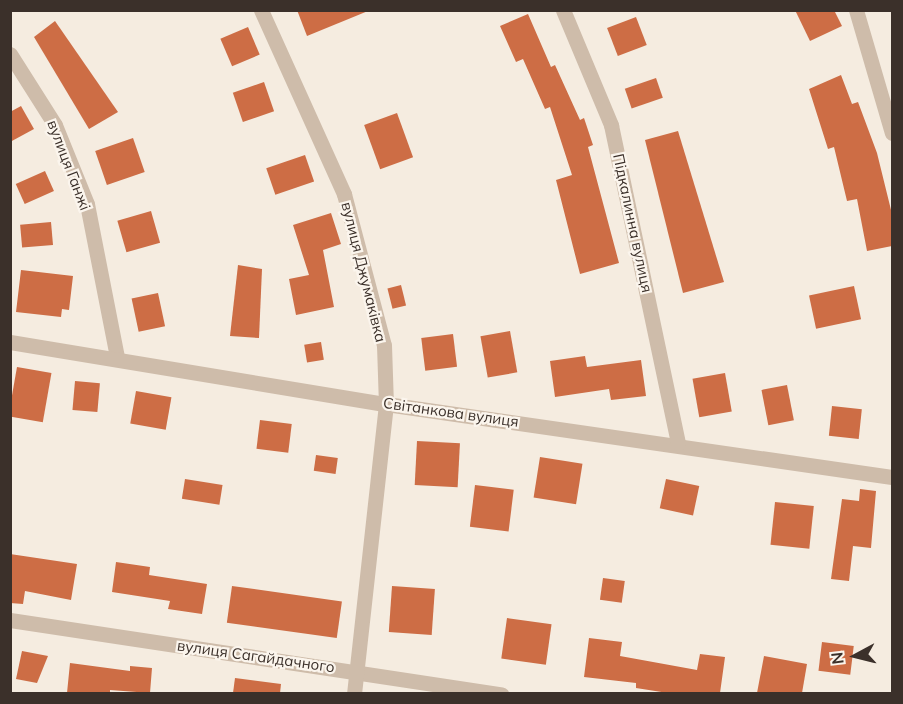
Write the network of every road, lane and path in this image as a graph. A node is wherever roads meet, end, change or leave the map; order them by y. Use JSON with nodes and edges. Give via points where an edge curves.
{"nodes":[{"id":1,"x":261,"y":10,"type":"edge"},
{"id":2,"x":563,"y":10,"type":"edge"},
{"id":3,"x":856,"y":10,"type":"edge"},
{"id":4,"x":10,"y":54,"type":"edge"},
{"id":5,"x":892,"y":133,"type":"edge"},
{"id":6,"x":10,"y":342,"type":"edge"},
{"id":7,"x":117,"y":357,"type":"junction"},
{"id":8,"x":386,"y":404,"type":"junction"},
{"id":9,"x":678,"y":443,"type":"junction"},
{"id":10,"x":892,"y":477,"type":"edge"},
{"id":11,"x":10,"y":620,"type":"edge"},
{"id":12,"x":357,"y":671,"type":"junction"},
{"id":13,"x":354,"y":693,"type":"edge"},
{"id":14,"x":501,"y":693,"type":"edge"}],
"edges":[{"from":1,"to":8,"type":"street","name":"вулиця Джумаківка","via":[[344,194],[384,345]]},
{"from":2,"to":9,"type":"street","name":"Підкалинна вулиця","via":[[611,125]]},
{"from":3,"to":5,"type":"street"},
{"from":4,"to":7,"type":"street","name":"вулиця Ганжі","via":[[55,125],[87,204]]},
{"from":6,"to":7,"type":"street","name":"Світанкова вулиця"},
{"from":7,"to":8,"type":"street","name":"Світанкова вулиця"},
{"from":8,"to":9,"type":"street","name":"Світанкова вулиця"},
{"from":8,"to":12,"type":"street","name":"вулиця Джумаківка"},
{"from":9,"to":10,"type":"street","name":"Світанкова вулиця"},
{"from":11,"to":12,"type":"street","name":"вулиця Сагайдачного"},
{"from":12,"to":13,"type":"street","name":"вулиця Джумаківка"},
{"from":12,"to":14,"type":"street","name":"вулиця Сагайдачного"}]}
